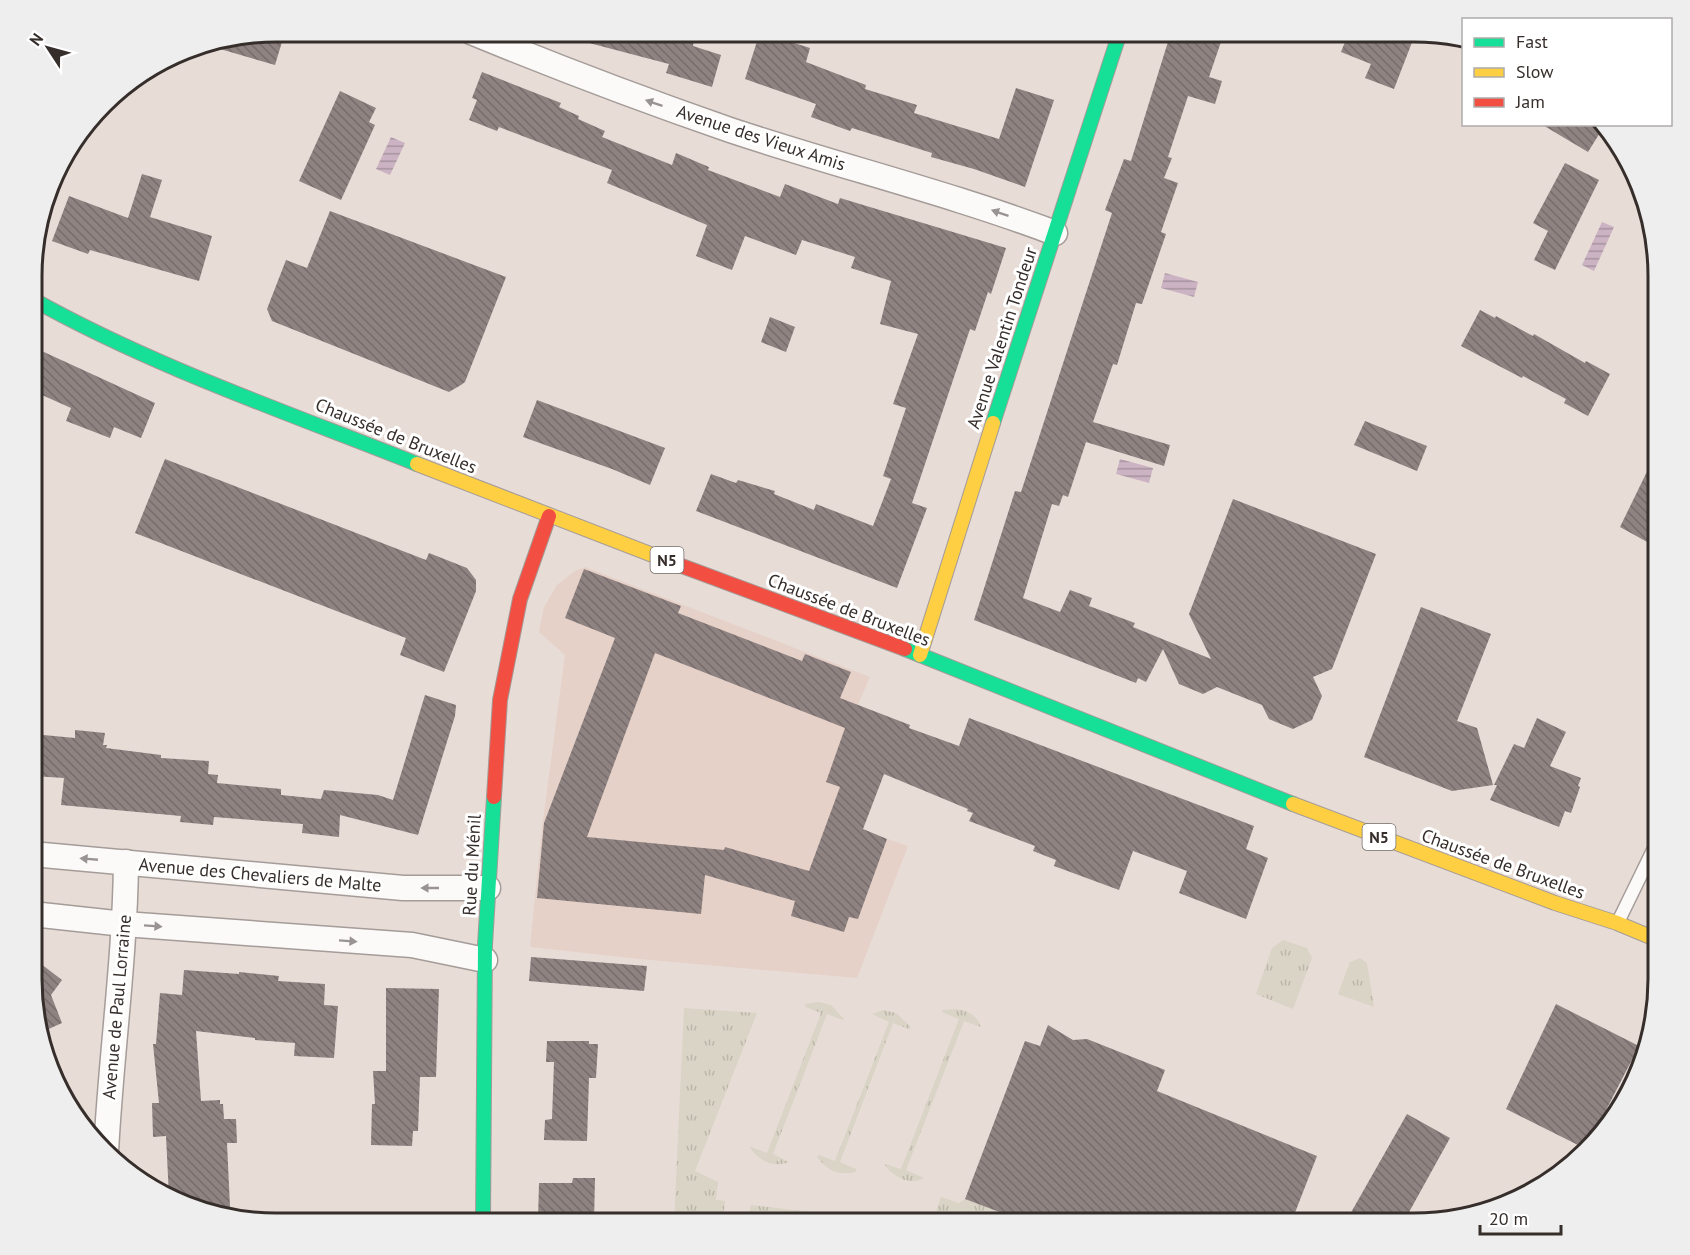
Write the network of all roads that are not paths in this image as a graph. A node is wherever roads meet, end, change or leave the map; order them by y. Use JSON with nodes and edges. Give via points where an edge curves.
{"nodes":[{"id":1,"x":496,"y":42,"type":"edge"},
{"id":2,"x":1117,"y":42,"type":"edge"},
{"id":3,"x":1055,"y":233,"type":"junction"},
{"id":4,"x":42,"y":304,"type":"edge"},
{"id":5,"x":549,"y":516,"type":"junction"},
{"id":6,"x":920,"y":655,"type":"junction"},
{"id":7,"x":42,"y":855,"type":"edge"},
{"id":8,"x":1648,"y":860,"type":"edge"},
{"id":9,"x":126,"y":862,"type":"junction"},
{"id":10,"x":488,"y":888,"type":"junction"},
{"id":11,"x":42,"y":915,"type":"edge"},
{"id":12,"x":1617,"y":923,"type":"junction"},
{"id":13,"x":124,"y":924,"type":"junction"},
{"id":14,"x":1648,"y":936,"type":"edge"},
{"id":15,"x":485,"y":960,"type":"junction"},
{"id":16,"x":107,"y":1140,"type":"edge"},
{"id":17,"x":483,"y":1213,"type":"edge"}],
"edges":[{"from":3,"to":1,"type":"street","name":"Avenue des Vieux Amis","one_way":true,"via":[[731,130]]},
{"from":2,"to":3,"type":"main road","name":"Avenue Valentin Tondeur"},
{"from":3,"to":6,"type":"main road","name":"Avenue Valentin Tondeur"},
{"from":4,"to":5,"type":"main road","name":"Chaussée de Bruxelles","number":"N5","via":[[178,369]]},
{"from":5,"to":6,"type":"main road","name":"Chaussée de Bruxelles","number":"N5"},
{"from":5,"to":10,"type":"main road","name":"Rue du Ménil","via":[[520,599],[500,700]]},
{"from":6,"to":12,"type":"main road","name":"Chaussée de Bruxelles","number":"N5","via":[[1351,827]]},
{"from":9,"to":7,"type":"street","name":"Avenue des Chevaliers de Malte","one_way":true},
{"from":8,"to":12,"type":"lane"},
{"from":10,"to":9,"type":"street","name":"Avenue des Chevaliers de Malte","one_way":true,"via":[[403,888]]},
{"from":9,"to":13,"type":"street","name":"Avenue de Paul Lorraine"},
{"from":10,"to":15,"type":"main road","name":"Rue du Ménil"},
{"from":11,"to":13,"type":"street"},
{"from":12,"to":14,"type":"main road","name":"Chaussée de Bruxelles","number":"N5"},
{"from":13,"to":15,"type":"street","one_way":true,"via":[[412,945]]},
{"from":13,"to":16,"type":"street","name":"Avenue de Paul Lorraine"},
{"from":15,"to":17,"type":"main road","name":"Rue du Ménil"}]}
